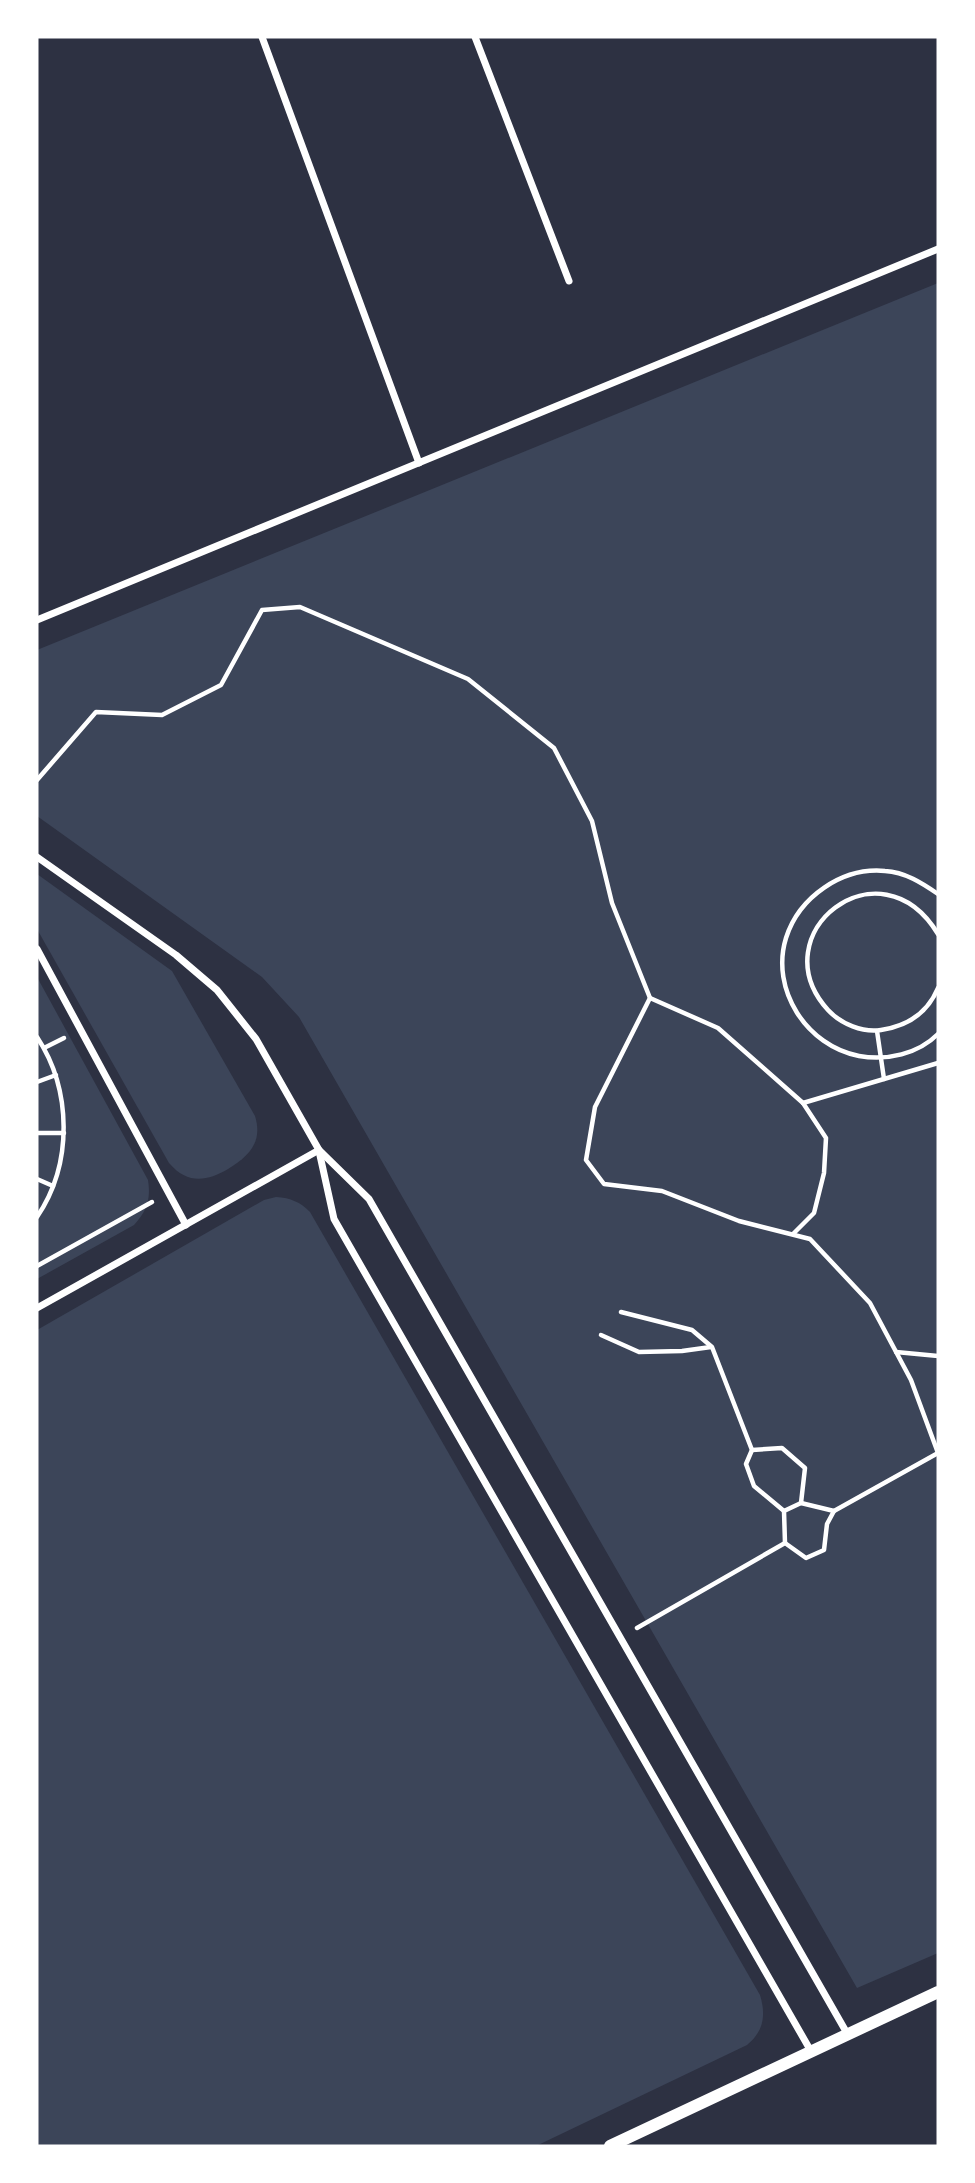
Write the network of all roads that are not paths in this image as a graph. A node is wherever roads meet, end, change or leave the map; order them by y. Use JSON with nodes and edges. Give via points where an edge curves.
{"nodes":[{"id":1,"x":261,"y":37,"type":"edge"},
{"id":2,"x":475,"y":37,"type":"edge"},
{"id":3,"x":938,"y":249,"type":"edge"},
{"id":4,"x":569,"y":281,"type":"dead end"},
{"id":5,"x":419,"y":463,"type":"junction"},
{"id":6,"x":37,"y":620,"type":"edge"},
{"id":7,"x":37,"y":857,"type":"edge"},
{"id":8,"x":37,"y":949,"type":"edge"},
{"id":9,"x":319,"y":1150,"type":"junction"},
{"id":10,"x":186,"y":1225,"type":"junction"},
{"id":11,"x":37,"y":1308,"type":"edge"},
{"id":12,"x":938,"y":1992,"type":"edge"},
{"id":13,"x":848,"y":2036,"type":"junction"},
{"id":14,"x":812,"y":2053,"type":"junction"},
{"id":15,"x":610,"y":2146,"type":"edge"}],
"edges":[{"from":1,"to":5,"type":"street"},
{"from":2,"to":4,"type":"street"},
{"from":3,"to":5,"type":"street"},
{"from":5,"to":6,"type":"street"},
{"from":7,"to":9,"type":"street","via":[[217,990],[256,1039]]},
{"from":8,"to":10,"type":"street"},
{"from":9,"to":10,"type":"street"},
{"from":9,"to":13,"type":"street","via":[[369,1199]]},
{"from":9,"to":14,"type":"street","via":[[334,1219]]},
{"from":10,"to":11,"type":"street"},
{"from":12,"to":13,"type":"street"},
{"from":13,"to":14,"type":"street"},
{"from":14,"to":15,"type":"street"}]}
